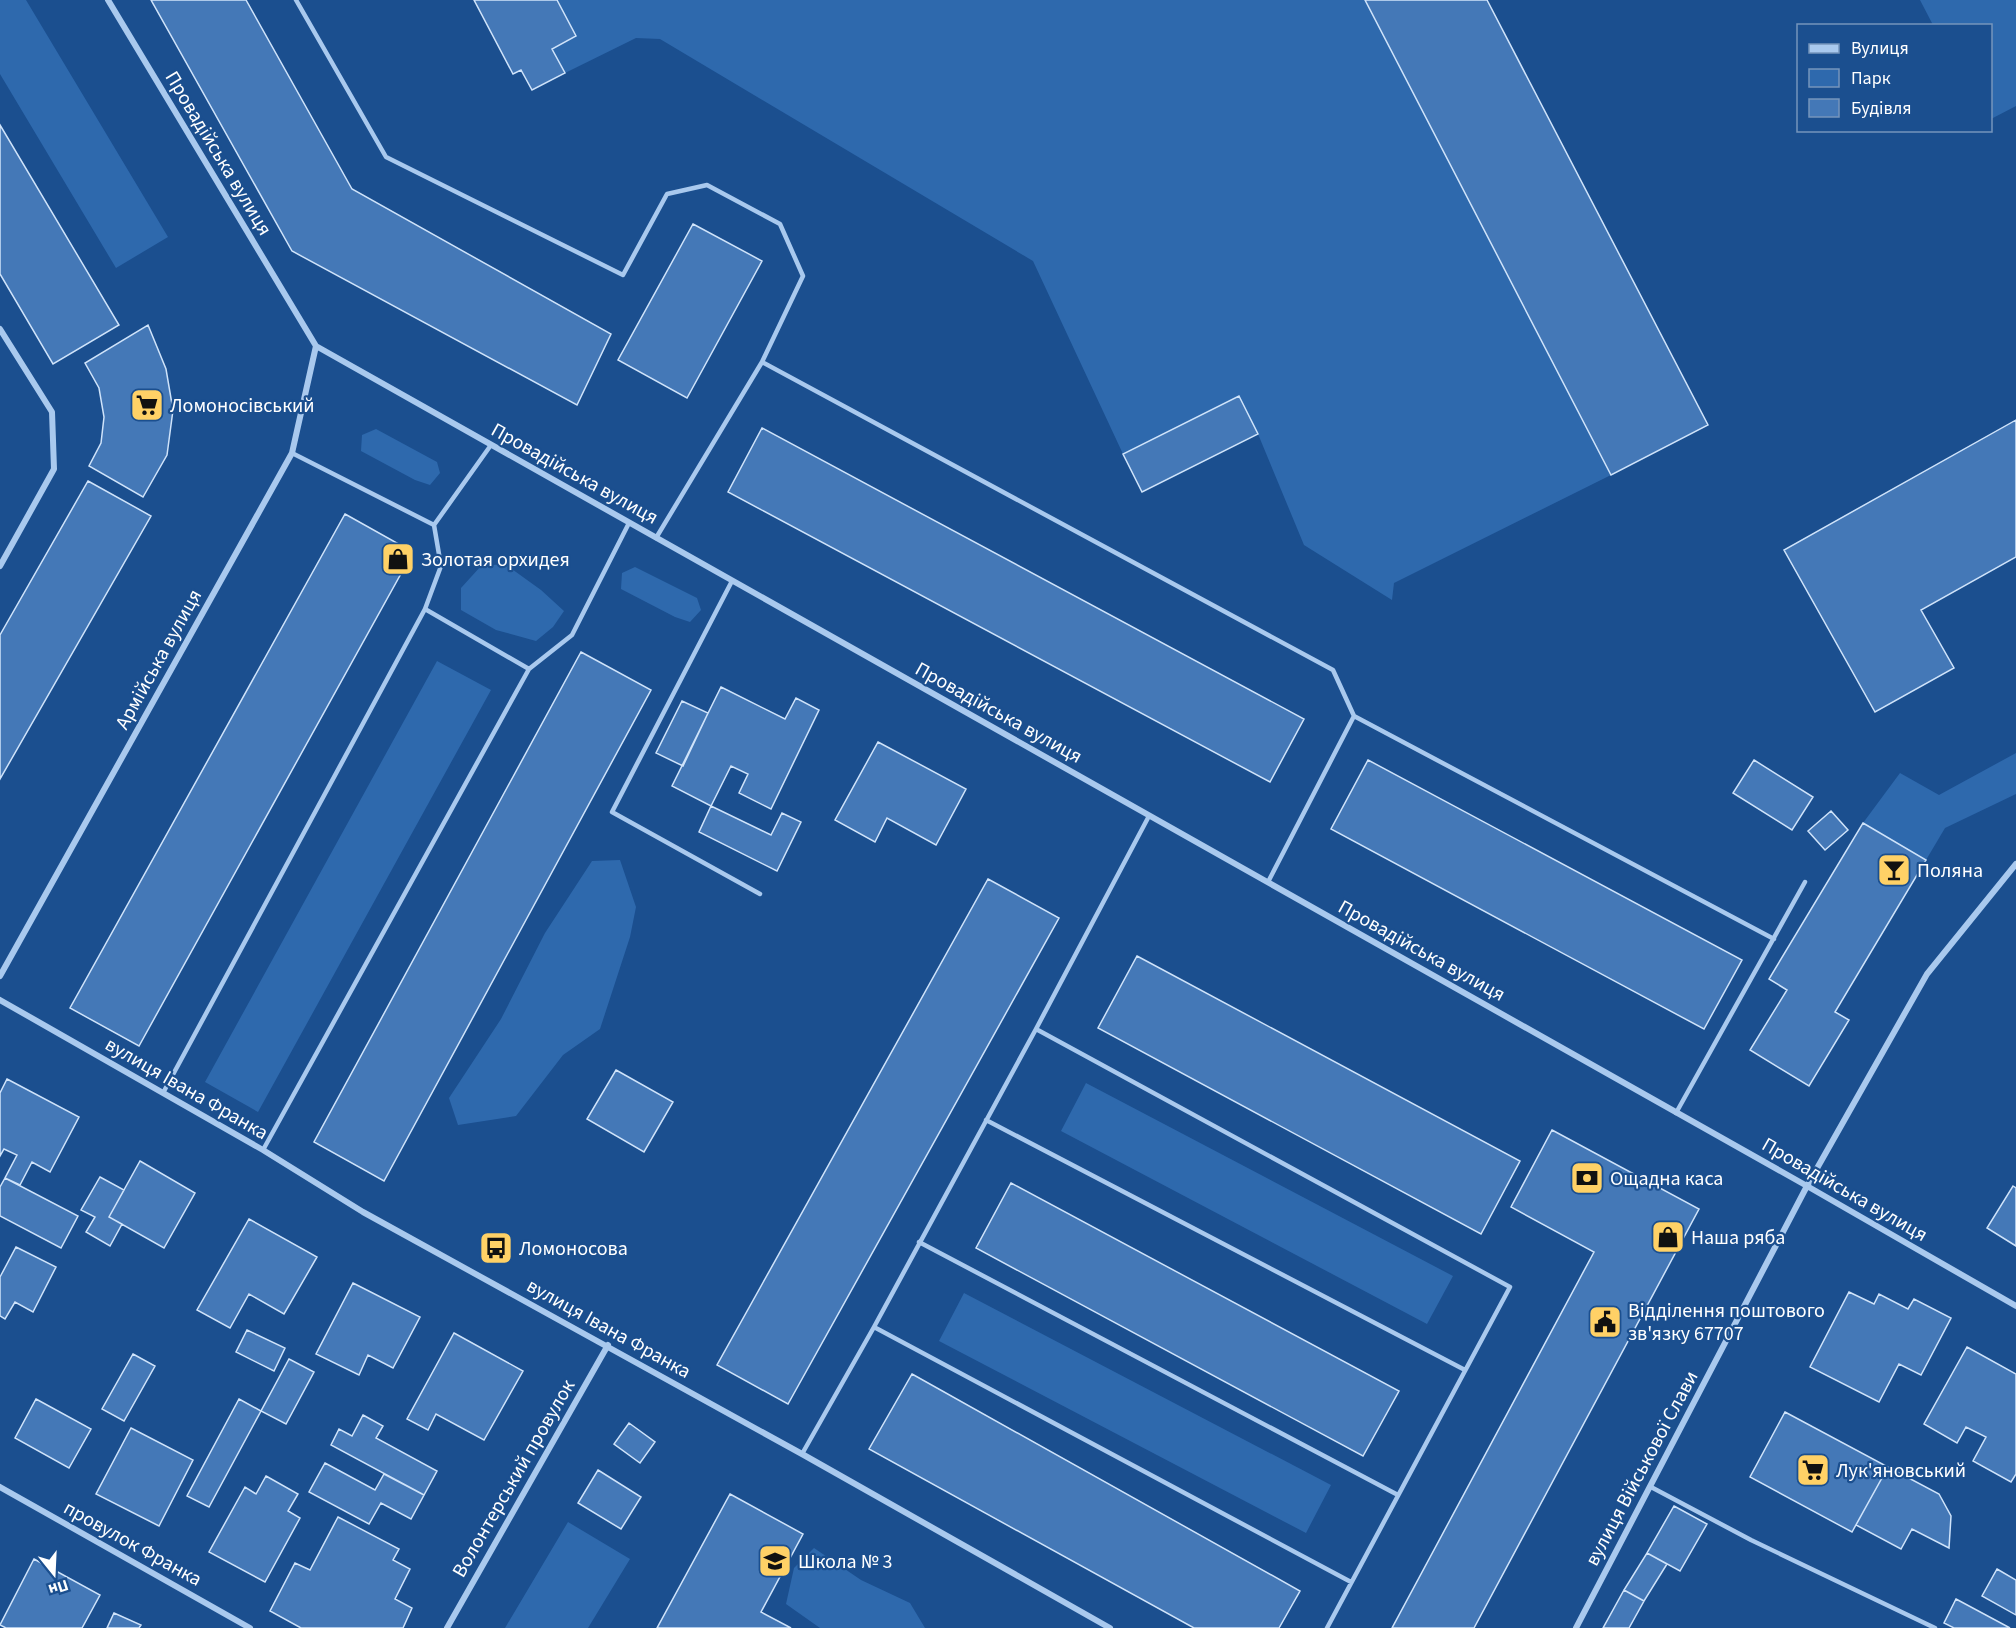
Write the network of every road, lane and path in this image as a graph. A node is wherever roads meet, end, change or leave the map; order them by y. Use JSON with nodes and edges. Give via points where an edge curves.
{"nodes":[{"id":1,"x":108,"y":0,"type":"edge"},
{"id":2,"x":296,"y":0,"type":"edge"},
{"id":3,"x":0,"y":329,"type":"edge"},
{"id":4,"x":316,"y":346,"type":"junction"},
{"id":5,"x":762,"y":362,"type":"junction"},
{"id":6,"x":491,"y":445,"type":"junction"},
{"id":7,"x":292,"y":453,"type":"junction"},
{"id":8,"x":629,"y":523,"type":"junction"},
{"id":9,"x":434,"y":525,"type":"junction"},
{"id":10,"x":656,"y":538,"type":"junction"},
{"id":11,"x":0,"y":566,"type":"edge"},
{"id":12,"x":732,"y":581,"type":"junction"},
{"id":13,"x":425,"y":609,"type":"junction"},
{"id":14,"x":529,"y":669,"type":"junction"},
{"id":15,"x":1354,"y":716,"type":"junction"},
{"id":16,"x":1149,"y":816,"type":"junction"},
{"id":17,"x":2016,"y":864,"type":"edge"},
{"id":18,"x":1268,"y":882,"type":"junction"},
{"id":19,"x":1805,"y":882,"type":"dead end"},
{"id":20,"x":760,"y":894,"type":"dead end"},
{"id":21,"x":1774,"y":939,"type":"junction"},
{"id":22,"x":0,"y":976,"type":"edge"},
{"id":23,"x":0,"y":1000,"type":"edge"},
{"id":24,"x":1036,"y":1029,"type":"junction"},
{"id":25,"x":163,"y":1093,"type":"junction"},
{"id":26,"x":1676,"y":1113,"type":"junction"},
{"id":27,"x":986,"y":1120,"type":"junction"},
{"id":28,"x":263,"y":1150,"type":"junction"},
{"id":29,"x":1808,"y":1186,"type":"junction"},
{"id":30,"x":919,"y":1242,"type":"junction"},
{"id":31,"x":2016,"y":1306,"type":"edge"},
{"id":32,"x":874,"y":1327,"type":"junction"},
{"id":33,"x":608,"y":1345,"type":"junction"},
{"id":34,"x":1465,"y":1370,"type":"junction"},
{"id":35,"x":802,"y":1454,"type":"junction"},
{"id":36,"x":0,"y":1487,"type":"edge"},
{"id":37,"x":1651,"y":1487,"type":"junction"},
{"id":38,"x":1398,"y":1495,"type":"junction"},
{"id":39,"x":1351,"y":1582,"type":"junction"},
{"id":40,"x":250,"y":1628,"type":"edge"},
{"id":41,"x":447,"y":1628,"type":"edge"},
{"id":42,"x":1110,"y":1628,"type":"edge"},
{"id":43,"x":1326,"y":1628,"type":"edge"},
{"id":44,"x":1576,"y":1628,"type":"edge"},
{"id":45,"x":1935,"y":1628,"type":"edge"}],
"edges":[{"from":1,"to":4,"type":"street","name":"Провадійська вулиця"},
{"from":2,"to":5,"type":"lane","via":[[386,157],[623,275],[667,194],[707,185],[780,224],[803,276]]},
{"from":3,"to":11,"type":"street","via":[[52,412],[54,469]]},
{"from":4,"to":6,"type":"street","name":"Провадійська вулиця"},
{"from":4,"to":7,"type":"street","name":"Армійська вулиця"},
{"from":5,"to":10,"type":"lane"},
{"from":5,"to":15,"type":"lane","via":[[1333,670]]},
{"from":6,"to":8,"type":"street","name":"Провадійська вулиця"},
{"from":6,"to":9,"type":"lane"},
{"from":7,"to":9,"type":"lane"},
{"from":7,"to":22,"type":"street","name":"Армійська вулиця"},
{"from":8,"to":10,"type":"street","name":"Провадійська вулиця"},
{"from":8,"to":14,"type":"lane","via":[[572,635]]},
{"from":9,"to":13,"type":"lane","via":[[441,566]]},
{"from":10,"to":12,"type":"street","name":"Провадійська вулиця"},
{"from":12,"to":16,"type":"street","name":"Провадійська вулиця"},
{"from":12,"to":20,"type":"lane","via":[[612,812]]},
{"from":13,"to":14,"type":"lane"},
{"from":13,"to":25,"type":"lane"},
{"from":14,"to":28,"type":"lane"},
{"from":15,"to":18,"type":"lane"},
{"from":15,"to":21,"type":"lane"},
{"from":16,"to":18,"type":"street","name":"Провадійська вулиця"},
{"from":16,"to":24,"type":"lane"},
{"from":17,"to":29,"type":"street","name":"вулиця Військової Слави","via":[[1927,974]]},
{"from":18,"to":26,"type":"street","name":"Провадійська вулиця"},
{"from":19,"to":21,"type":"lane"},
{"from":21,"to":26,"type":"lane"},
{"from":23,"to":25,"type":"street","name":"вулиця Івана Франка"},
{"from":24,"to":27,"type":"lane"},
{"from":24,"to":34,"type":"lane","via":[[1510,1287]]},
{"from":25,"to":28,"type":"street","name":"вулиця Івана Франка"},
{"from":26,"to":29,"type":"street","name":"Провадійська вулиця"},
{"from":27,"to":30,"type":"lane"},
{"from":27,"to":34,"type":"lane"},
{"from":28,"to":33,"type":"street","name":"вулиця Івана Франка","via":[[363,1212]]},
{"from":29,"to":31,"type":"street","name":"Провадійська вулиця"},
{"from":29,"to":37,"type":"street","name":"вулиця Військової Слави"},
{"from":30,"to":32,"type":"lane"},
{"from":30,"to":38,"type":"lane"},
{"from":32,"to":35,"type":"lane"},
{"from":32,"to":39,"type":"lane"},
{"from":33,"to":35,"type":"street","name":"вулиця Івана Франка"},
{"from":33,"to":41,"type":"street","name":"Волонтерський провулок"},
{"from":34,"to":38,"type":"lane"},
{"from":35,"to":42,"type":"street","name":"вулиця Івана Франка"},
{"from":36,"to":40,"type":"street","name":"провулок Франка"},
{"from":37,"to":44,"type":"street","name":"вулиця Військової Слави"},
{"from":37,"to":45,"type":"lane","via":[[1751,1540]]},
{"from":38,"to":39,"type":"lane"},
{"from":39,"to":43,"type":"lane"}]}
